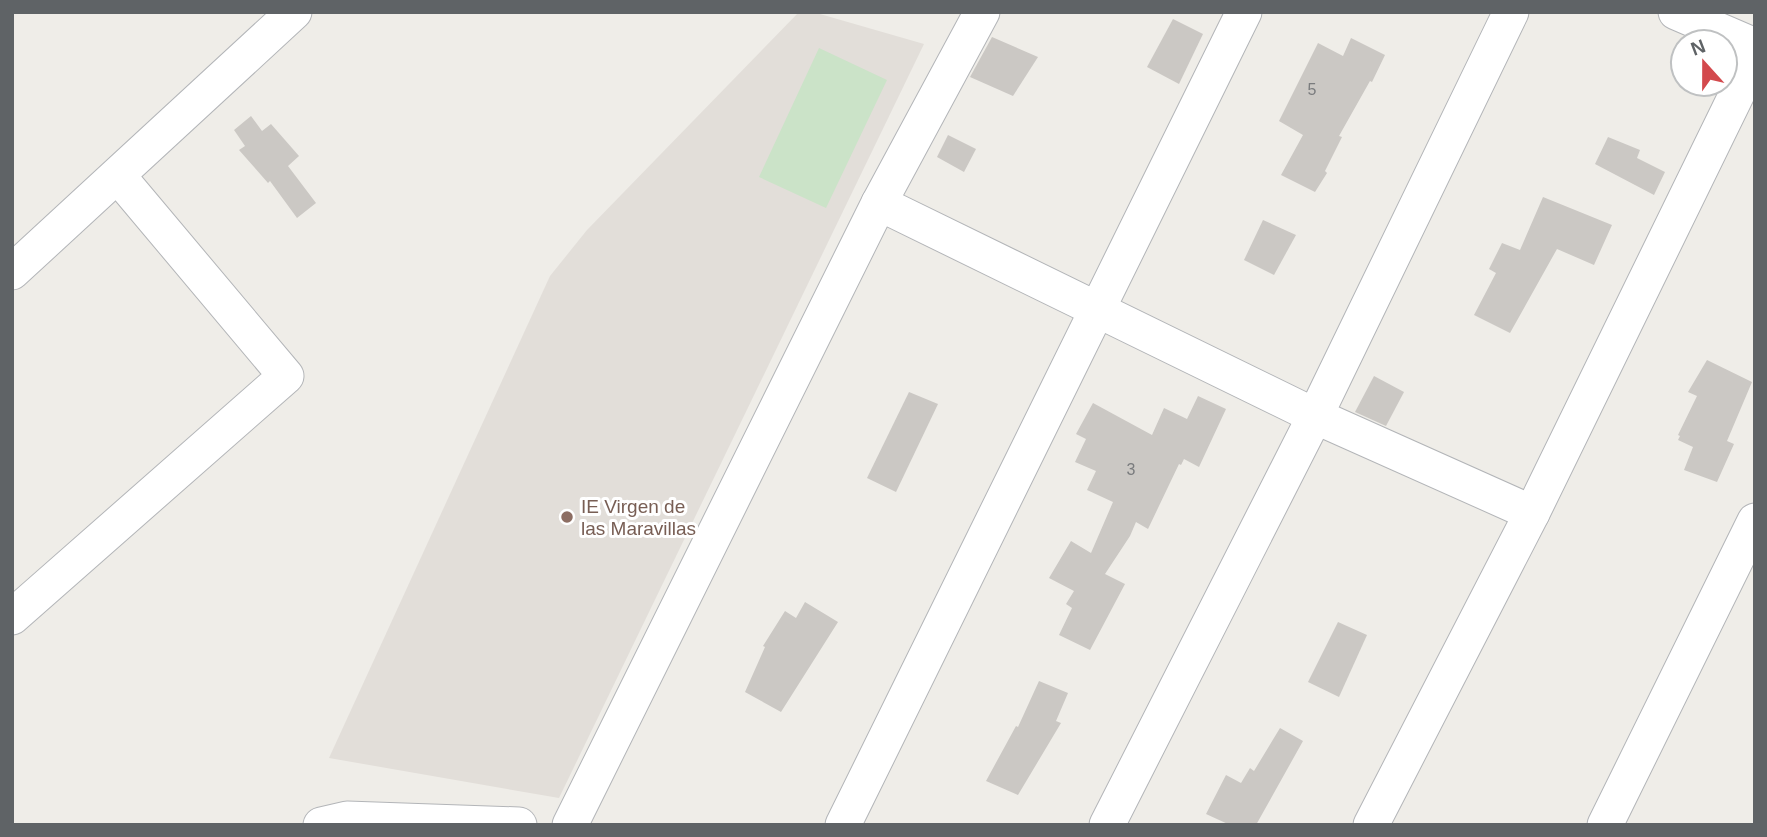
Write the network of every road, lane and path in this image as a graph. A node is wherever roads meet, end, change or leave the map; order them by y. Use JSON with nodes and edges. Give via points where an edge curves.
{"nodes":[{"id":1,"x":294,"y":12,"type":"edge"},
{"id":2,"x":982,"y":12,"type":"edge"},
{"id":3,"x":1244,"y":12,"type":"edge"},
{"id":4,"x":1511,"y":12,"type":"edge"},
{"id":5,"x":1676,"y":12,"type":"edge"},
{"id":6,"x":1755,"y":46,"type":"edge"},
{"id":7,"x":1755,"y":57,"type":"edge"},
{"id":8,"x":118,"y":176,"type":"junction"},
{"id":9,"x":879,"y":203,"type":"junction"},
{"id":10,"x":12,"y":272,"type":"edge"},
{"id":11,"x":1096,"y":309,"type":"junction"},
{"id":12,"x":1315,"y":416,"type":"junction"},
{"id":13,"x":1532,"y":513,"type":"junction"},
{"id":14,"x":1755,"y":521,"type":"edge"},
{"id":15,"x":12,"y":617,"type":"edge"},
{"id":16,"x":321,"y":825,"type":"edge"},
{"id":17,"x":519,"y":825,"type":"edge"},
{"id":18,"x":570,"y":825,"type":"edge"},
{"id":19,"x":843,"y":825,"type":"edge"},
{"id":20,"x":1107,"y":825,"type":"edge"},
{"id":21,"x":1371,"y":825,"type":"edge"},
{"id":22,"x":1605,"y":825,"type":"edge"}],
"edges":[{"from":1,"to":8,"type":"street"},
{"from":2,"to":9,"type":"street"},
{"from":3,"to":11,"type":"street"},
{"from":4,"to":12,"type":"street"},
{"from":5,"to":6,"type":"street"},
{"from":7,"to":13,"type":"street"},
{"from":8,"to":10,"type":"street"},
{"from":8,"to":15,"type":"street","via":[[286,376]]},
{"from":9,"to":11,"type":"street"},
{"from":9,"to":18,"type":"street"},
{"from":11,"to":12,"type":"street"},
{"from":11,"to":19,"type":"street"},
{"from":12,"to":13,"type":"street"},
{"from":12,"to":20,"type":"street"},
{"from":13,"to":21,"type":"street"},
{"from":14,"to":22,"type":"street"},
{"from":16,"to":17,"type":"street","via":[[347,818]]}]}
